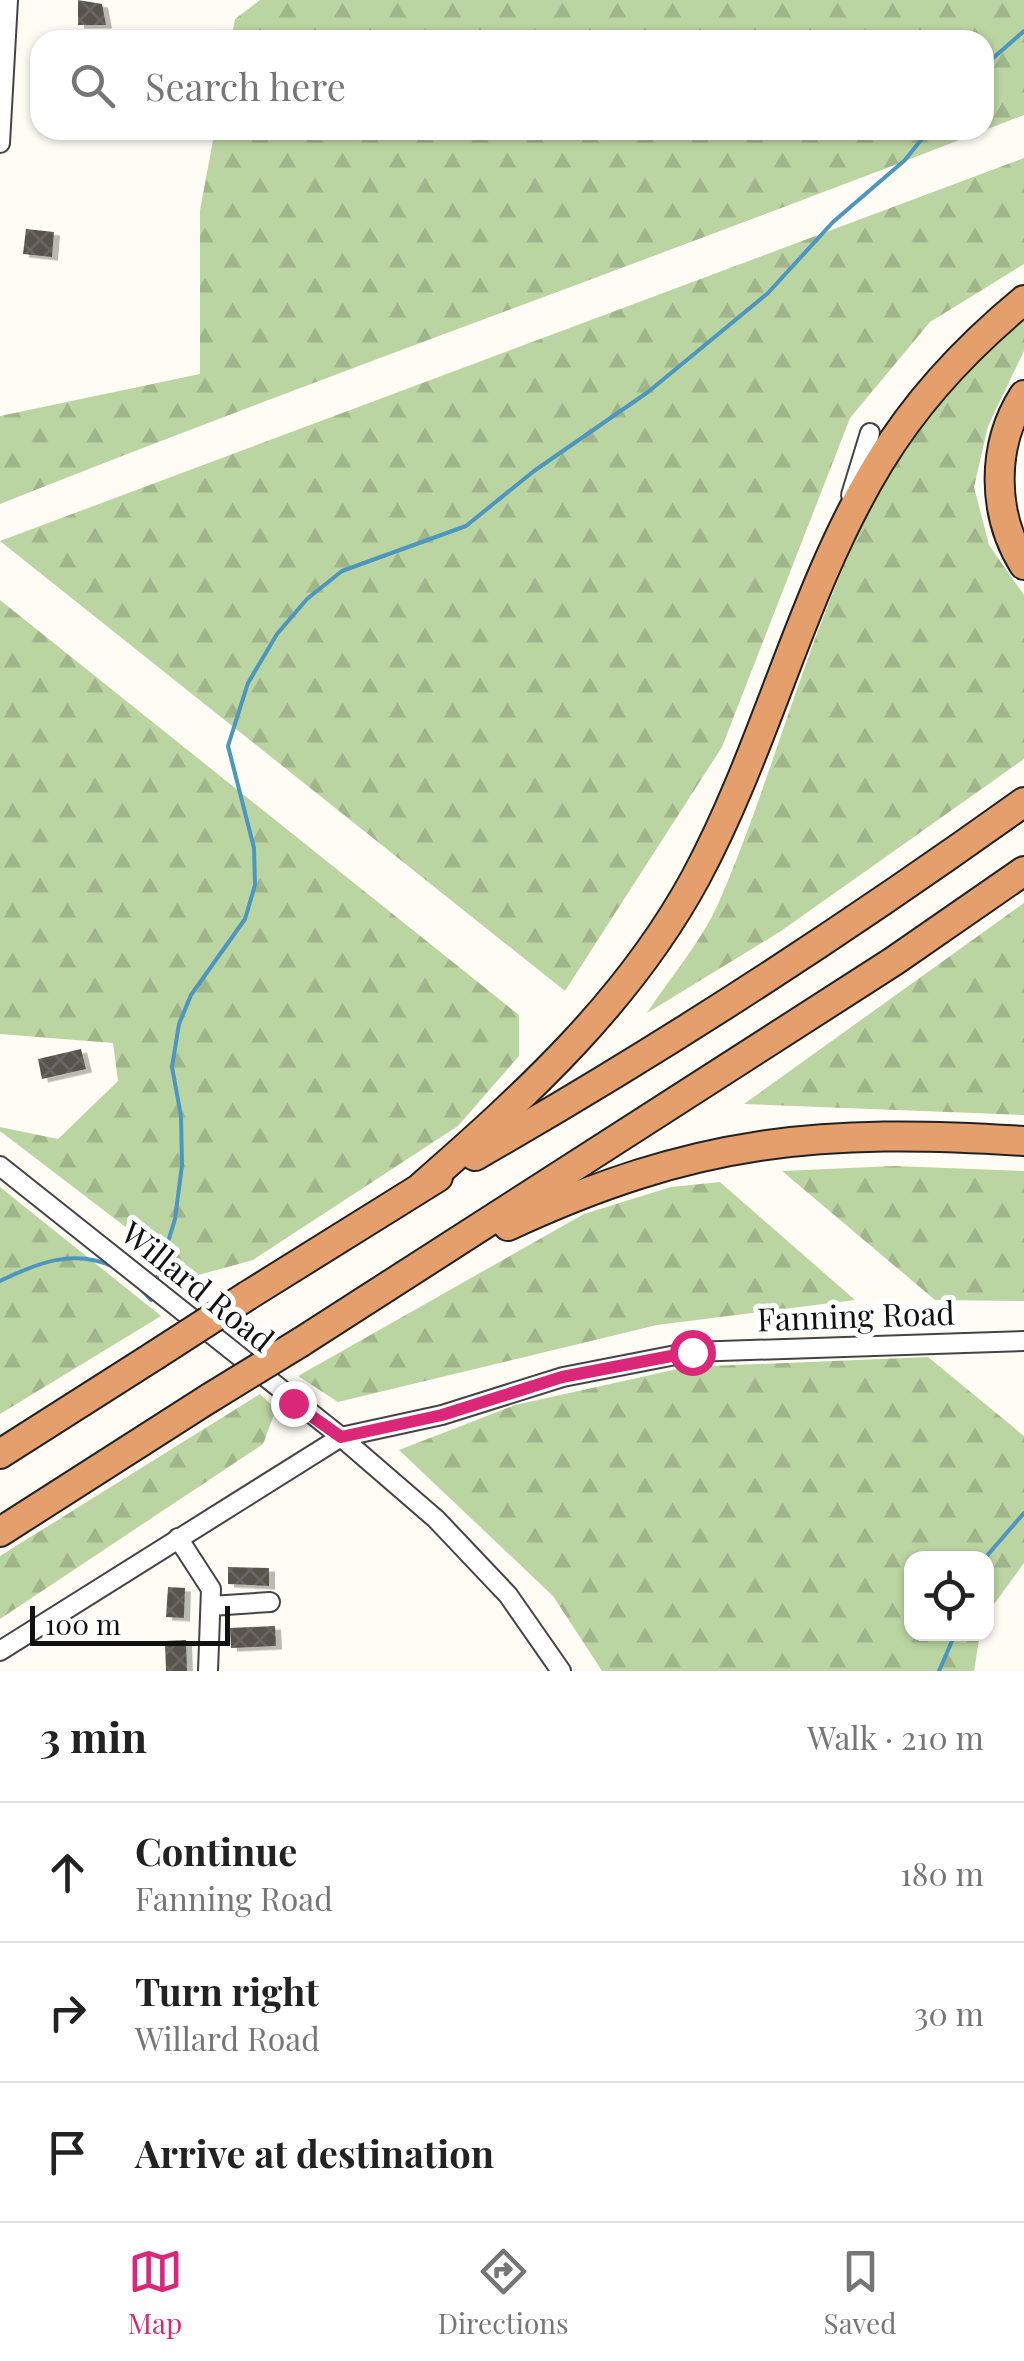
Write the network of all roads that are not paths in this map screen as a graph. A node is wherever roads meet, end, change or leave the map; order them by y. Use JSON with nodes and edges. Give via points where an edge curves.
{"nodes":[{"id":1,"x":8,"y":0,"type":"edge"},
{"id":2,"x":0,"y":143,"type":"edge"},
{"id":3,"x":1024,"y":300,"type":"edge"},
{"id":4,"x":1024,"y":395,"type":"edge"},
{"id":5,"x":870,"y":434,"type":"dead end"},
{"id":6,"x":1024,"y":565,"type":"edge"},
{"id":7,"x":826,"y":574,"type":"junction"},
{"id":8,"x":1024,"y":802,"type":"edge"},
{"id":9,"x":1024,"y":871,"type":"edge"},
{"id":10,"x":1024,"y":1141,"type":"edge"},
{"id":11,"x":0,"y":1166,"type":"edge"},
{"id":12,"x":422,"y":1186,"type":"junction"},
{"id":13,"x":382,"y":1291,"type":"junction"},
{"id":14,"x":1024,"y":1341,"type":"edge"},
{"id":15,"x":341,"y":1437,"type":"junction"},
{"id":16,"x":0,"y":1454,"type":"edge"},
{"id":17,"x":0,"y":1532,"type":"edge"},
{"id":18,"x":178,"y":1538,"type":"junction"},
{"id":19,"x":270,"y":1602,"type":"dead end"},
{"id":20,"x":211,"y":1606,"type":"junction"},
{"id":21,"x":0,"y":1651,"type":"edge"},
{"id":22,"x":208,"y":1671,"type":"edge"},
{"id":23,"x":561,"y":1671,"type":"edge"}],
"edges":[{"from":1,"to":2,"type":"street"},
{"from":3,"to":7,"type":"highway","via":[[959,359],[900,430],[857,502]]},
{"from":4,"to":6,"type":"highway","via":[[1008,429],[1000,486],[1002,515]]},
{"from":5,"to":7,"type":"street"},
{"from":7,"to":12,"type":"highway","via":[[732,806],[665,930],[580,1040]]},
{"from":8,"to":12,"type":"highway","via":[[561,1107]]},
{"from":9,"to":13,"type":"highway"},
{"from":10,"to":13,"type":"highway","via":[[846,1135],[718,1151],[582,1193]]},
{"from":11,"to":15,"type":"street","name":"Willard Road"},
{"from":12,"to":16,"type":"highway","bridge":true},
{"from":13,"to":17,"type":"highway","bridge":true},
{"from":14,"to":15,"type":"street","name":"Fanning Road","via":[[692,1352],[562,1377],[442,1415]]},
{"from":15,"to":18,"type":"street","name":"Fanning Road"},
{"from":15,"to":23,"type":"street","name":"Willard Road","via":[[486,1569]]},
{"from":18,"to":20,"type":"street","via":[[211,1589]]},
{"from":18,"to":21,"type":"street","name":"Fanning Road"},
{"from":19,"to":20,"type":"street"},
{"from":20,"to":22,"type":"street"}]}
